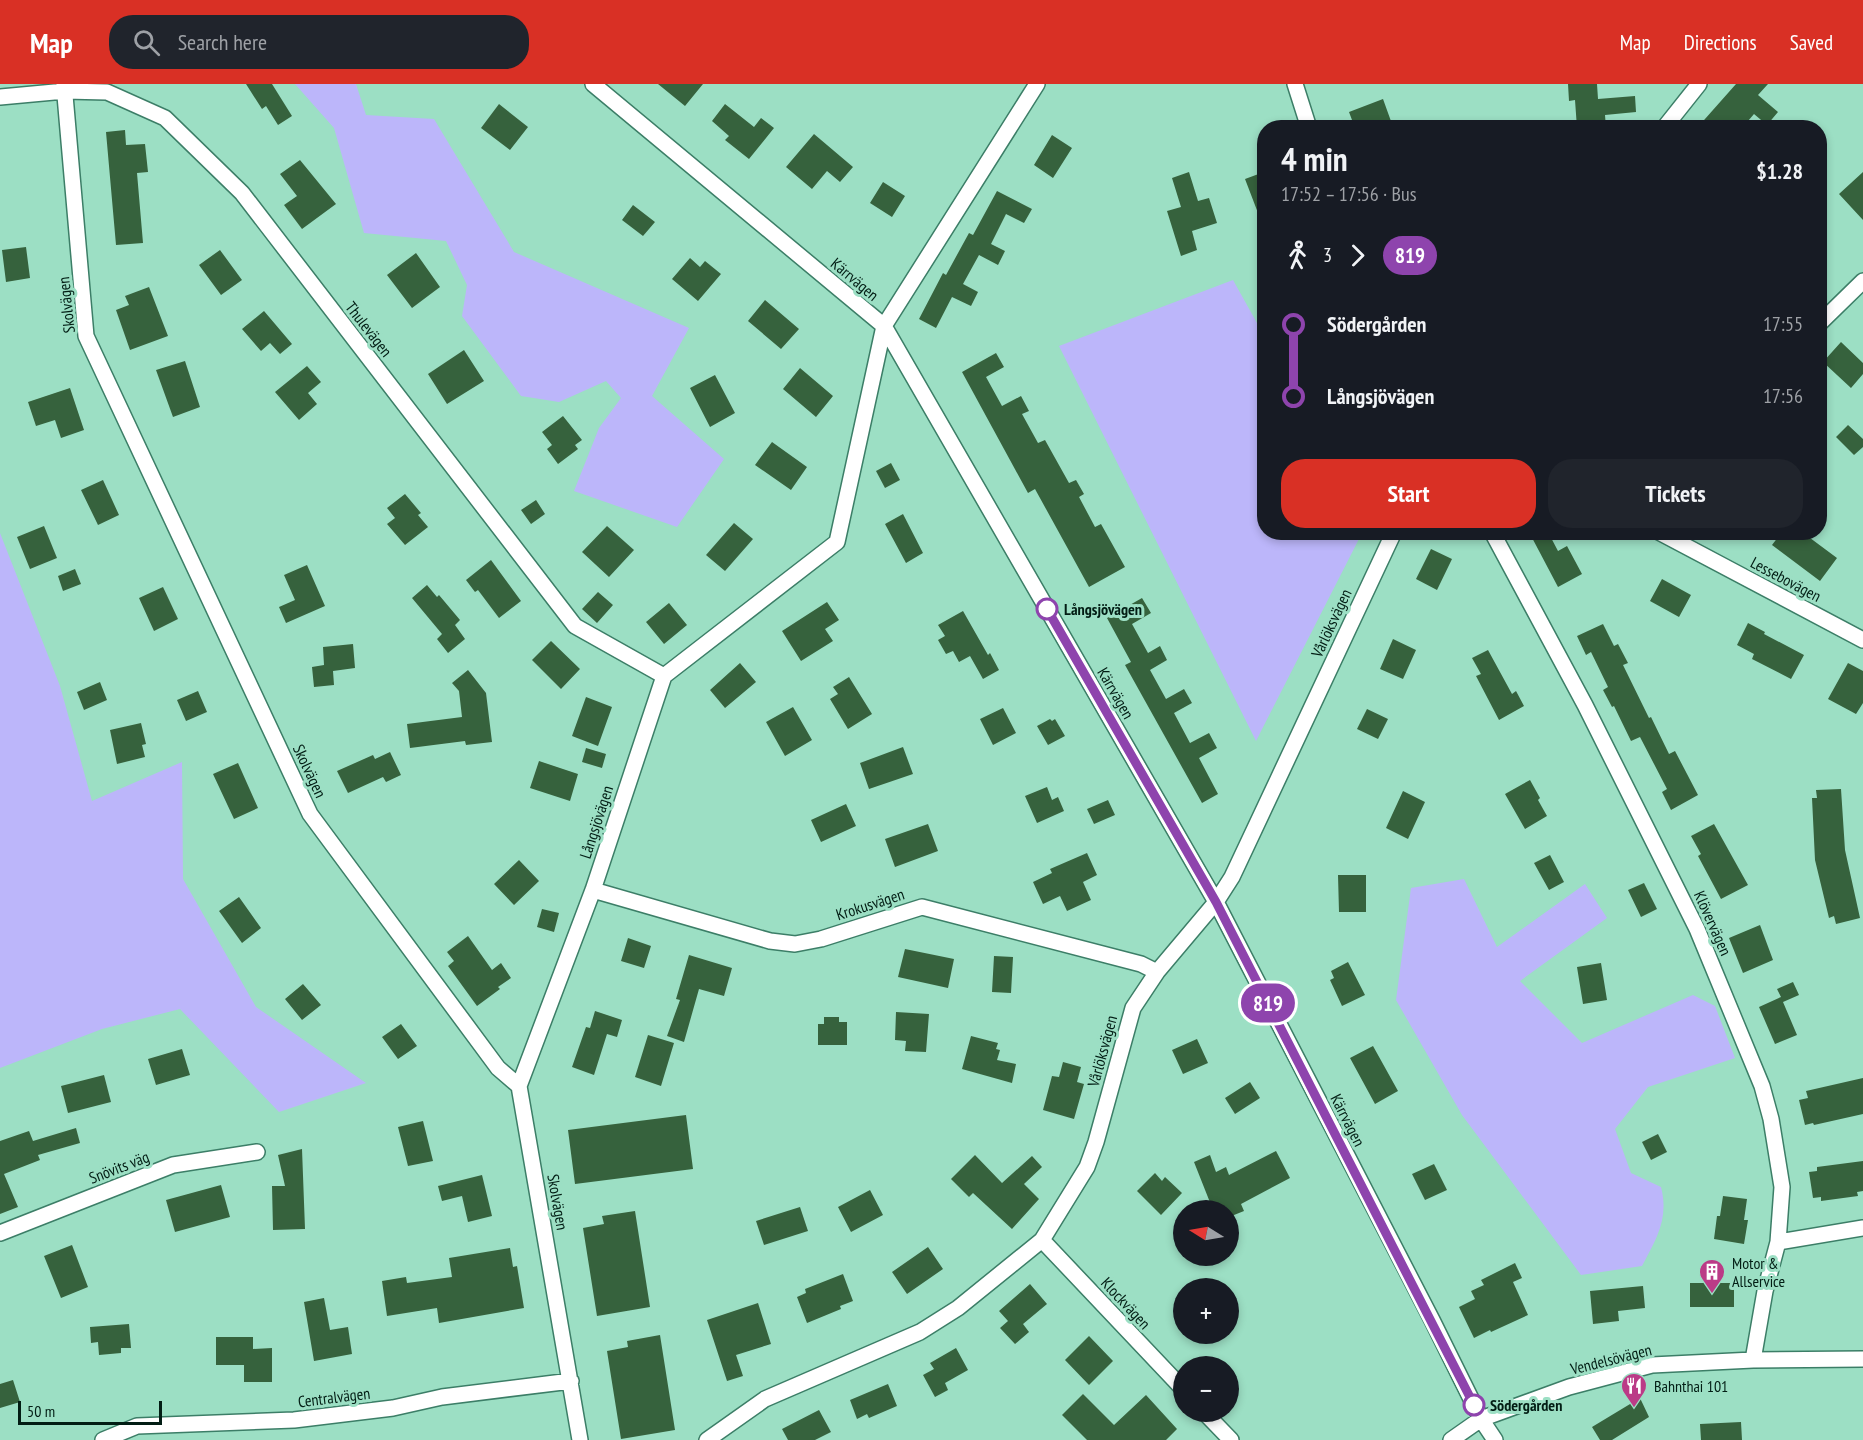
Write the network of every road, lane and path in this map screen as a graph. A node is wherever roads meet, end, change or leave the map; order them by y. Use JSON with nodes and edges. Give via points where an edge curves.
{"nodes":[{"id":1,"x":1037,"y":84,"type":"edge"},
{"id":2,"x":1295,"y":84,"type":"edge"},
{"id":3,"x":1700,"y":84,"type":"edge"},
{"id":4,"x":600,"y":86,"type":"edge"},
{"id":5,"x":64,"y":87,"type":"edge"},
{"id":6,"x":0,"y":97,"type":"edge"},
{"id":7,"x":1306,"y":120,"type":"edge"},
{"id":8,"x":1671,"y":120,"type":"edge"},
{"id":9,"x":1863,"y":281,"type":"edge"},
{"id":10,"x":1827,"y":316,"type":"edge"},
{"id":11,"x":884,"y":326,"type":"junction"},
{"id":12,"x":1390,"y":540,"type":"edge"},
{"id":13,"x":1496,"y":540,"type":"edge"},
{"id":14,"x":1674,"y":540,"type":"edge"},
{"id":15,"x":1863,"y":640,"type":"edge"},
{"id":16,"x":664,"y":676,"type":"junction"},
{"id":17,"x":593,"y":890,"type":"junction"},
{"id":18,"x":1216,"y":902,"type":"junction"},
{"id":19,"x":1157,"y":972,"type":"junction"},
{"id":20,"x":519,"y":1086,"type":"junction"},
{"id":21,"x":257,"y":1152,"type":"dead end"},
{"id":22,"x":1863,"y":1228,"type":"edge"},
{"id":23,"x":0,"y":1233,"type":"edge"},
{"id":24,"x":1042,"y":1240,"type":"junction"},
{"id":25,"x":1778,"y":1242,"type":"junction"},
{"id":26,"x":1753,"y":1359,"type":"junction"},
{"id":27,"x":1863,"y":1359,"type":"edge"},
{"id":28,"x":1173,"y":1378,"type":"edge"},
{"id":29,"x":571,"y":1381,"type":"junction"},
{"id":30,"x":1481,"y":1419,"type":"junction"},
{"id":31,"x":1214,"y":1422,"type":"edge"},
{"id":32,"x":103,"y":1440,"type":"edge"},
{"id":33,"x":580,"y":1440,"type":"edge"},
{"id":34,"x":707,"y":1440,"type":"edge"},
{"id":35,"x":1231,"y":1440,"type":"edge"},
{"id":36,"x":1451,"y":1440,"type":"edge"},
{"id":37,"x":1495,"y":1440,"type":"edge"}],
"edges":[{"from":1,"to":11,"type":"street"},
{"from":2,"to":7,"type":"street"},
{"from":3,"to":8,"type":"street"},
{"from":4,"to":11,"type":"street","name":"Kärrvägen"},
{"from":5,"to":6,"type":"street","name":"Thulevägen"},
{"from":5,"to":16,"type":"street","name":"Thulevägen","via":[[107,92],[165,118],[242,193],[575,626]]},
{"from":5,"to":20,"type":"street","name":"Skolvägen","via":[[86,336],[310,813],[498,1068]]},
{"from":9,"to":10,"type":"street"},
{"from":11,"to":16,"type":"street","via":[[837,542]]},
{"from":11,"to":18,"type":"street","name":"Kärrvägen"},
{"from":12,"to":18,"type":"street","name":"Vårlöksvägen","via":[[1232,878]]},
{"from":13,"to":25,"type":"street","name":"Klövervägen","via":[[1585,705],[1697,929],[1758,1075],[1772,1119],[1782,1187]]},
{"from":14,"to":15,"type":"street","name":"Lessebovägen"},
{"from":16,"to":17,"type":"street","name":"Långsjövägen"},
{"from":17,"to":19,"type":"street","name":"Krokusvägen","via":[[770,941],[795,944],[922,907],[1141,964]]},
{"from":17,"to":20,"type":"street","name":"Långsjövägen"},
{"from":18,"to":19,"type":"street","name":"Vårlöksvägen"},
{"from":18,"to":30,"type":"street","name":"Kärrvägen"},
{"from":19,"to":24,"type":"street","name":"Vårlöksvägen","via":[[1133,1008],[1087,1167]]},
{"from":20,"to":29,"type":"street","name":"Skolvägen"},
{"from":21,"to":23,"type":"street","name":"Snövits väg","via":[[173,1165]]},
{"from":22,"to":25,"type":"street"},
{"from":24,"to":28,"type":"street","name":"Klockvägen"},
{"from":24,"to":34,"type":"street","name":"Vårlöksvägen","via":[[958,1308],[920,1332],[765,1399]]},
{"from":25,"to":26,"type":"street","name":"Klövervägen"},
{"from":26,"to":27,"type":"street","name":"Vendelsövägen"},
{"from":26,"to":30,"type":"street","name":"Vendelsövägen","via":[[1652,1365],[1569,1387]]},
{"from":29,"to":32,"type":"street","name":"Centralvägen","via":[[294,1420],[137,1426]]},
{"from":29,"to":33,"type":"street","name":"Skolvägen"},
{"from":30,"to":36,"type":"street","name":"Vendelsövägen"},
{"from":30,"to":37,"type":"street","name":"Kärrvägen"},
{"from":31,"to":35,"type":"street"}]}
